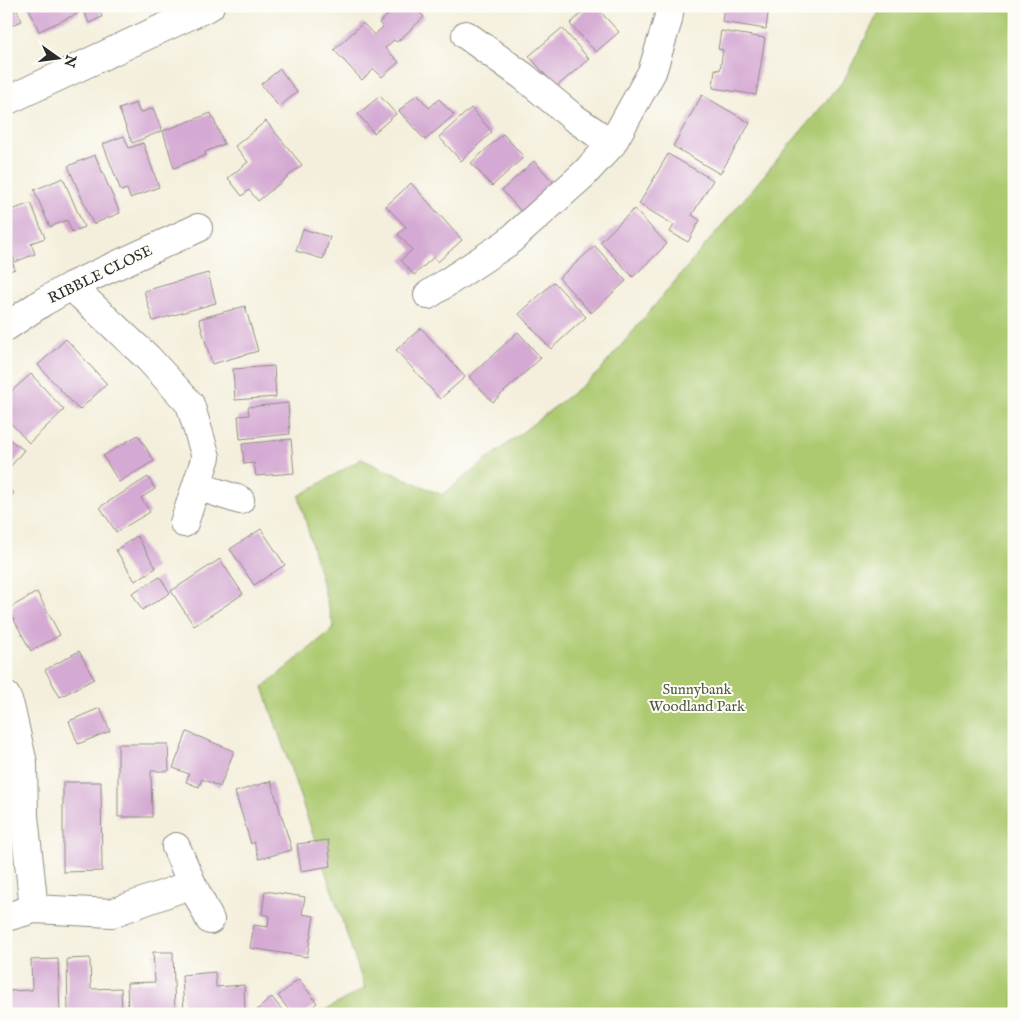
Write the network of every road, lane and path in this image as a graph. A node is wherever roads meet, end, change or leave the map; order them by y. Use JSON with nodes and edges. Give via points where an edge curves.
{"nodes":[{"id":1,"x":210,"y":6,"type":"edge"},
{"id":2,"x":670,"y":6,"type":"edge"},
{"id":3,"x":466,"y":35,"type":"dead end"},
{"id":4,"x":6,"y":101,"type":"edge"},
{"id":5,"x":612,"y":144,"type":"junction"},
{"id":6,"x":198,"y":228,"type":"dead end"},
{"id":7,"x":71,"y":286,"type":"junction"},
{"id":8,"x":428,"y":295,"type":"dead end"},
{"id":9,"x":6,"y":327,"type":"edge"},
{"id":10,"x":197,"y":486,"type":"junction"},
{"id":11,"x":240,"y":500,"type":"dead end"},
{"id":12,"x":184,"y":523,"type":"dead end"},
{"id":13,"x":6,"y":696,"type":"edge"},
{"id":14,"x":176,"y":848,"type":"dead end"},
{"id":15,"x":192,"y":884,"type":"junction"},
{"id":16,"x":34,"y":909,"type":"junction"},
{"id":17,"x":6,"y":917,"type":"edge"},
{"id":18,"x":210,"y":920,"type":"dead end"}],
"edges":[{"from":1,"to":4,"type":"street"},
{"from":2,"to":5,"type":"street","via":[[652,72]]},
{"from":3,"to":5,"type":"street"},
{"from":5,"to":8,"type":"street","via":[[583,175],[507,242]]},
{"from":6,"to":7,"type":"street","name":"RIBBLE CLOSE"},
{"from":7,"to":9,"type":"street","name":"RIBBLE CLOSE"},
{"from":7,"to":10,"type":"street","via":[[148,358],[190,404],[206,457]]},
{"from":10,"to":11,"type":"street"},
{"from":10,"to":12,"type":"street"},
{"from":13,"to":16,"type":"street","via":[[24,763],[24,816]]},
{"from":14,"to":15,"type":"street"},
{"from":15,"to":16,"type":"street","via":[[112,913]]},
{"from":15,"to":18,"type":"street"},
{"from":16,"to":17,"type":"street"}]}
